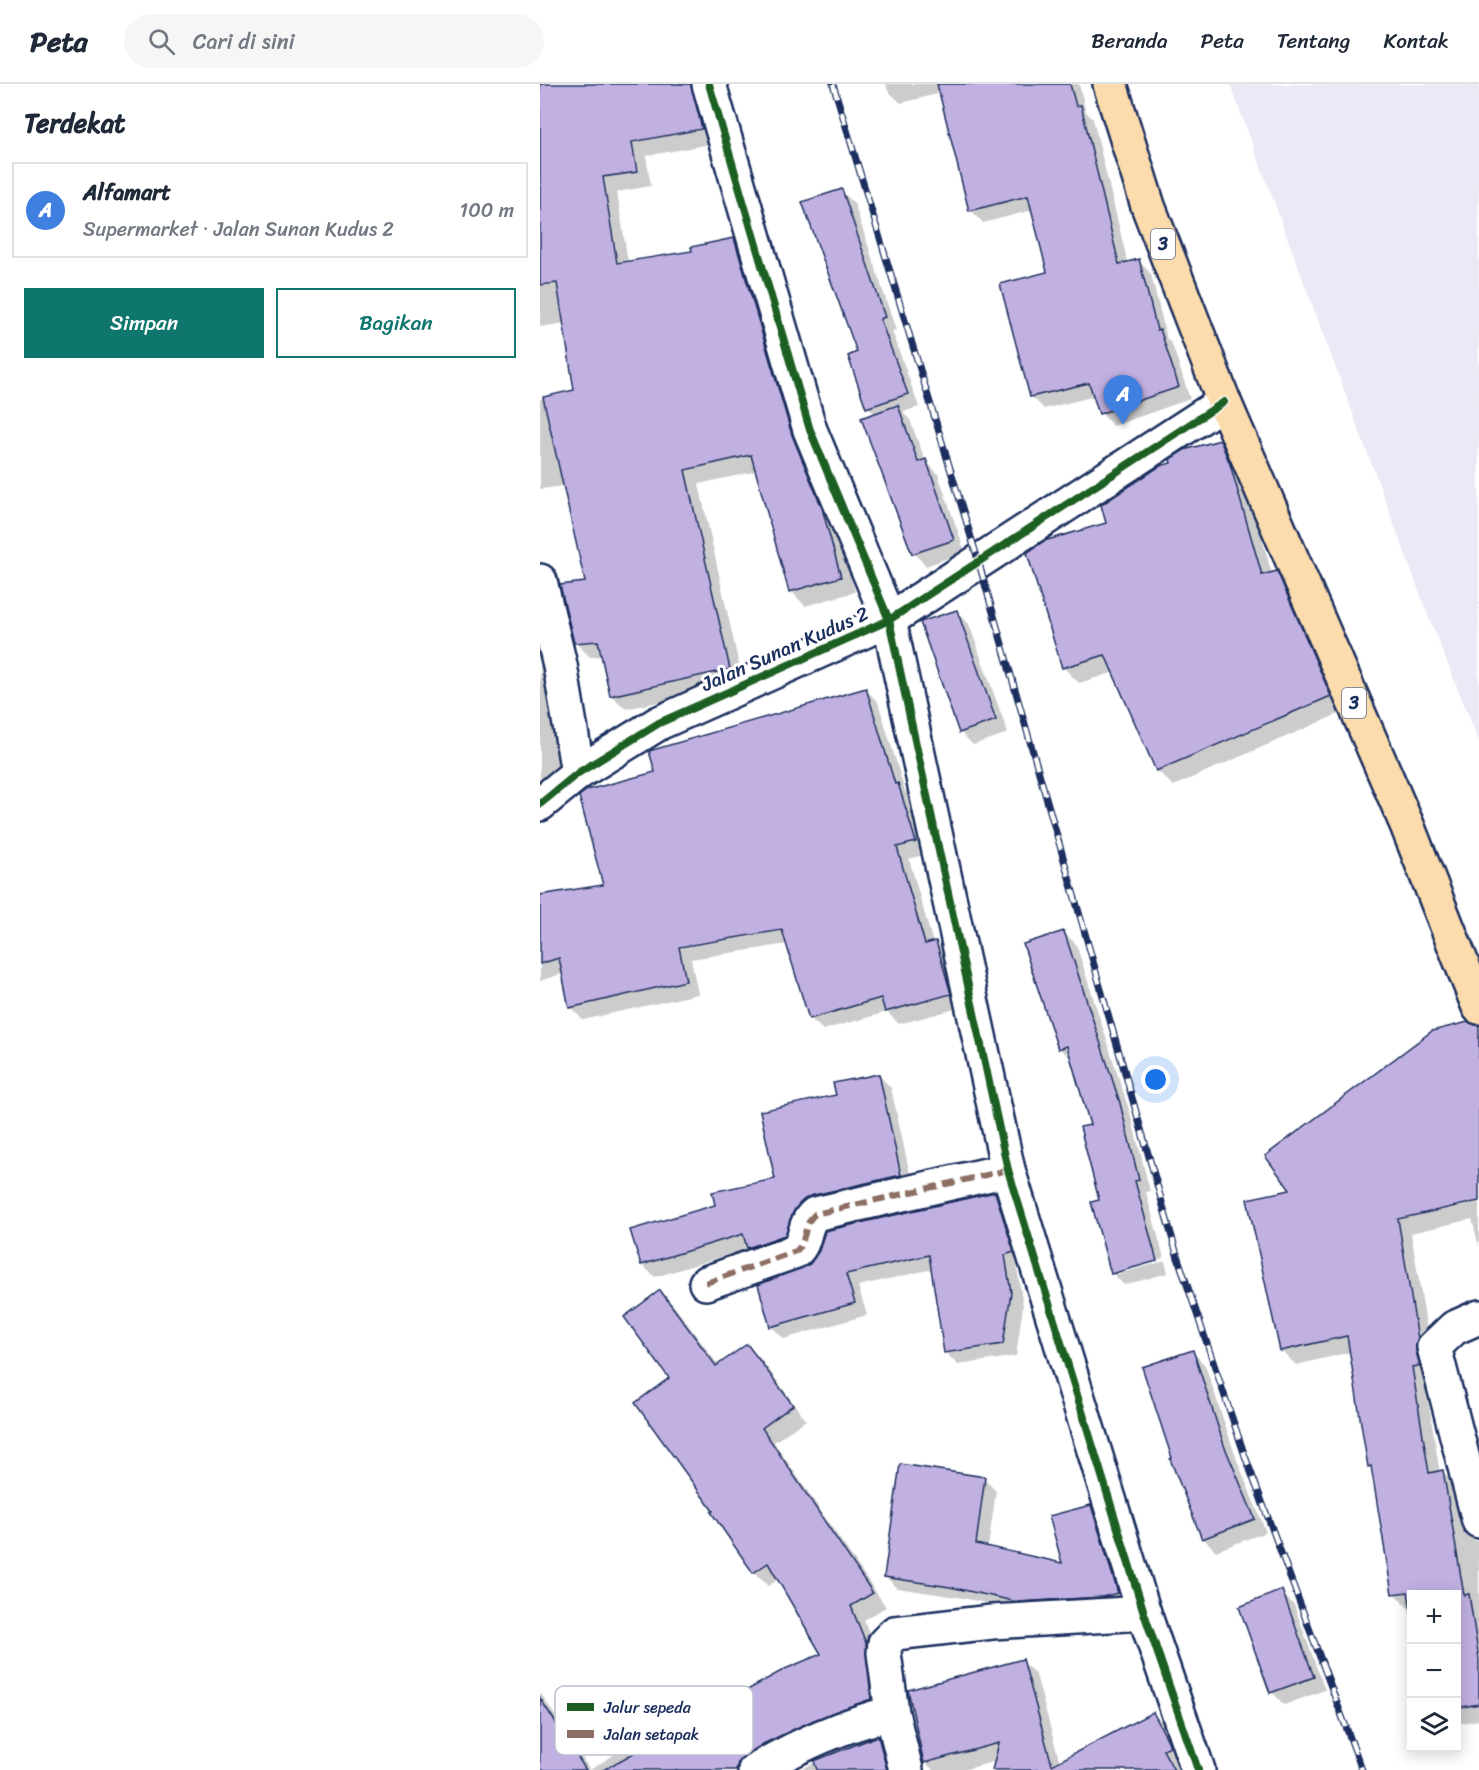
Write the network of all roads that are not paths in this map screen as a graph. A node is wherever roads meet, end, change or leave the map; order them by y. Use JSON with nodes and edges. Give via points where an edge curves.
{"nodes":[{"id":1,"x":709,"y":84,"type":"edge"},
{"id":2,"x":1110,"y":84,"type":"edge"},
{"id":3,"x":1224,"y":402,"type":"junction"},
{"id":4,"x":540,"y":581,"type":"edge"},
{"id":5,"x":889,"y":620,"type":"junction"},
{"id":6,"x":578,"y":773,"type":"junction"},
{"id":7,"x":540,"y":804,"type":"edge"},
{"id":8,"x":1479,"y":1007,"type":"edge"},
{"id":9,"x":1008,"y":1170,"type":"junction"},
{"id":10,"x":706,"y":1283,"type":"dead end"},
{"id":11,"x":1479,"y":1317,"type":"edge"},
{"id":12,"x":1479,"y":1521,"type":"edge"},
{"id":13,"x":1144,"y":1612,"type":"junction"},
{"id":14,"x":892,"y":1713,"type":"junction"},
{"id":15,"x":755,"y":1770,"type":"edge"},
{"id":16,"x":906,"y":1770,"type":"edge"},
{"id":17,"x":1198,"y":1770,"type":"edge"}],
"edges":[{"from":1,"to":5,"type":"street","via":[[810,430]]},
{"from":2,"to":3,"type":"highway","number":"3","via":[[1148,206]]},
{"from":3,"to":5,"type":"street","name":"Jalan Sunan Kudus 2"},
{"from":3,"to":8,"type":"highway","number":"3","via":[[1407,825]]},
{"from":4,"to":6,"type":"street","via":[[560,665]]},
{"from":5,"to":6,"type":"street","name":"Jalan Sunan Kudus 2","via":[[659,723]]},
{"from":5,"to":9,"type":"street"},
{"from":6,"to":7,"type":"street","name":"Jalan Sunan Kudus 2"},
{"from":9,"to":10,"type":"street","via":[[815,1214],[807,1220],[804,1242],[796,1251]]},
{"from":9,"to":13,"type":"street"},
{"from":11,"to":12,"type":"street","via":[[1454,1328],[1434,1347]]},
{"from":13,"to":14,"type":"street","via":[[895,1633],[885,1643],[884,1653]]},
{"from":13,"to":17,"type":"street"},
{"from":14,"to":15,"type":"street","via":[[821,1735]]},
{"from":14,"to":16,"type":"street"}]}
